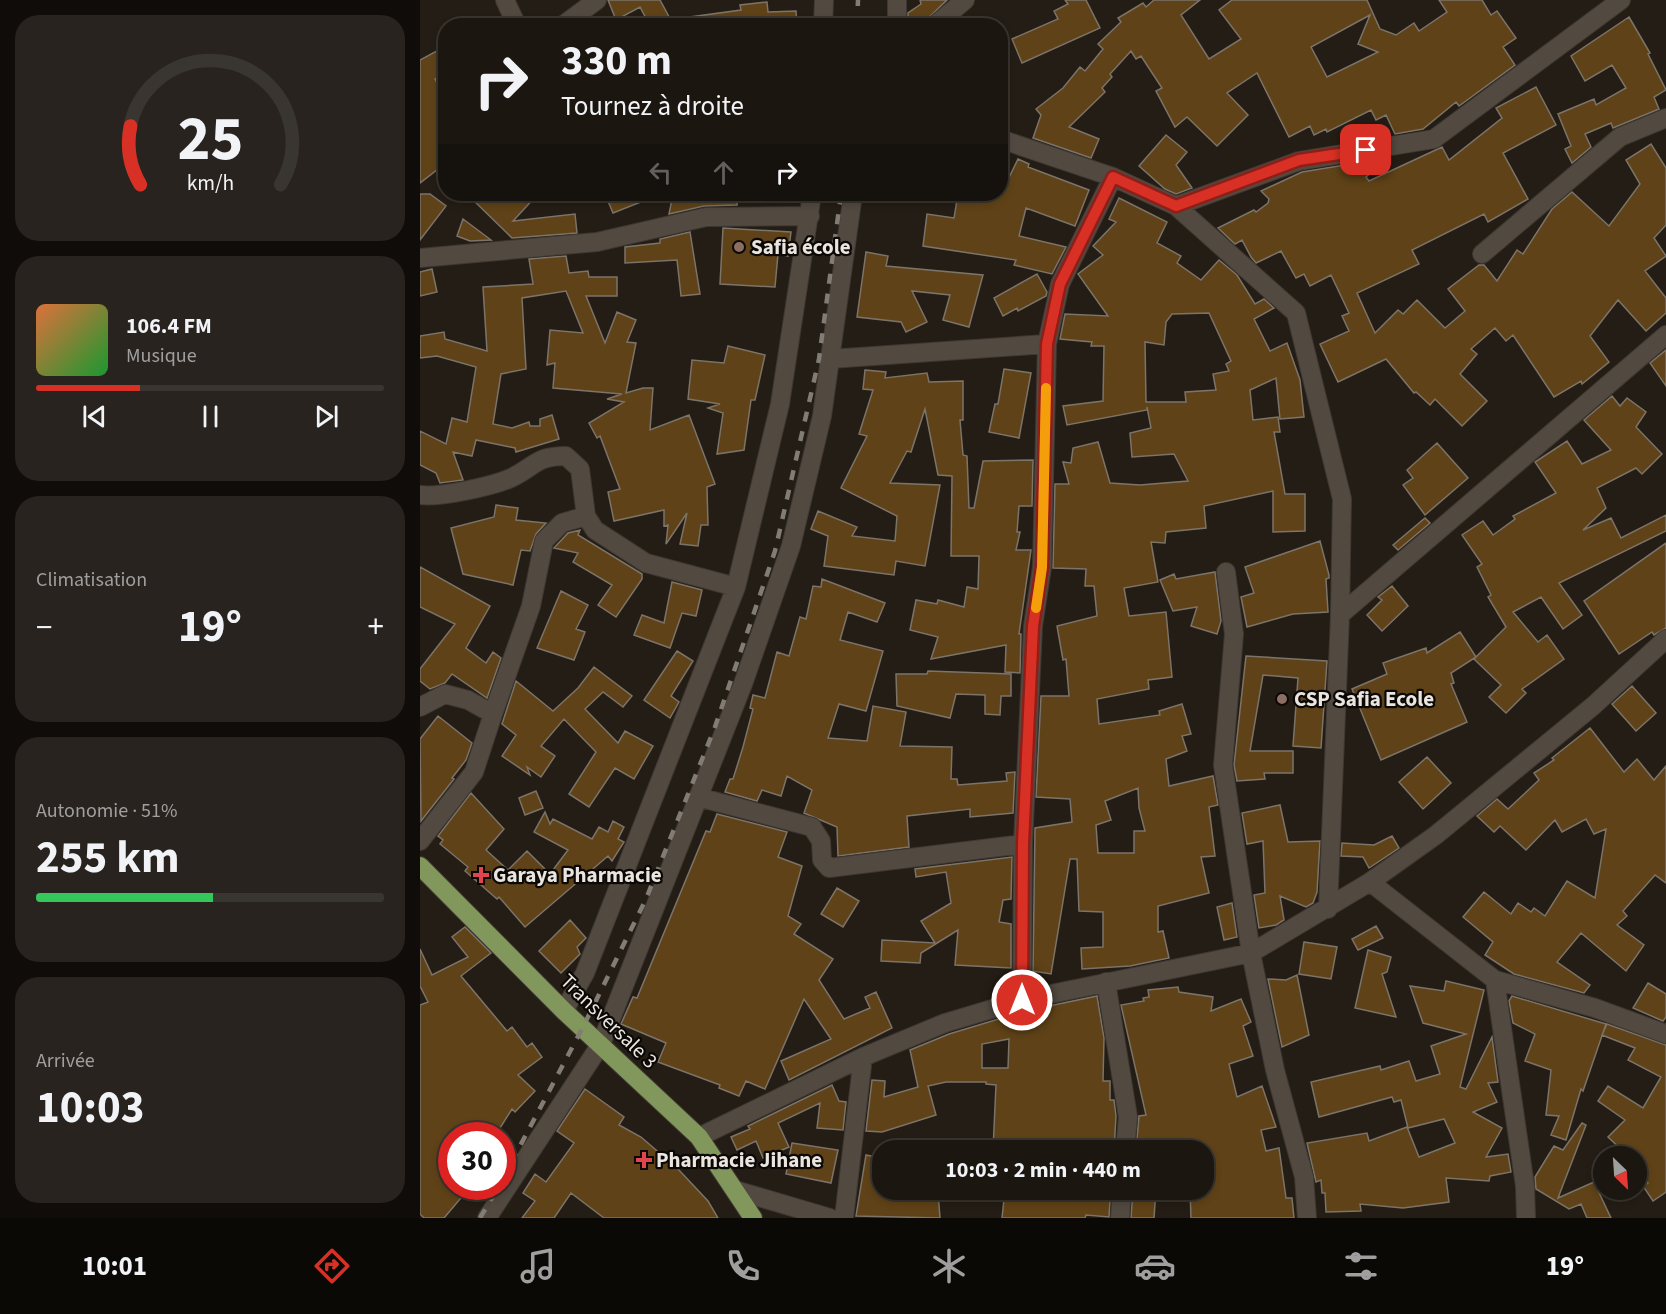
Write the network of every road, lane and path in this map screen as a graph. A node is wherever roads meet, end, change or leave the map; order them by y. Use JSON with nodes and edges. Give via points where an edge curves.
{"nodes":[{"id":1,"x":505,"y":0,"type":"edge"},
{"id":2,"x":597,"y":0,"type":"edge"},
{"id":3,"x":824,"y":0,"type":"edge"},
{"id":4,"x":897,"y":0,"type":"edge"},
{"id":5,"x":965,"y":0,"type":"edge"},
{"id":6,"x":1621,"y":0,"type":"edge"},
{"id":7,"x":513,"y":18,"type":"edge"},
{"id":8,"x":573,"y":18,"type":"edge"},
{"id":9,"x":823,"y":18,"type":"edge"},
{"id":10,"x":897,"y":18,"type":"edge"},
{"id":11,"x":944,"y":18,"type":"edge"},
{"id":12,"x":1666,"y":118,"type":"edge"},
{"id":13,"x":1008,"y":143,"type":"edge"},
{"id":14,"x":1113,"y":177,"type":"junction"},
{"id":15,"x":811,"y":201,"type":"edge"},
{"id":16,"x":852,"y":201,"type":"edge"},
{"id":17,"x":1176,"y":206,"type":"junction"},
{"id":18,"x":810,"y":216,"type":"junction"},
{"id":19,"x":1482,"y":254,"type":"dead end"},
{"id":20,"x":420,"y":258,"type":"edge"},
{"id":21,"x":1666,"y":335,"type":"edge"},
{"id":22,"x":1047,"y":344,"type":"junction"},
{"id":23,"x":830,"y":360,"type":"junction"},
{"id":24,"x":420,"y":495,"type":"edge"},
{"id":25,"x":586,"y":516,"type":"junction"},
{"id":26,"x":1226,"y":572,"type":"dead end"},
{"id":27,"x":736,"y":587,"type":"junction"},
{"id":28,"x":1340,"y":615,"type":"junction"},
{"id":29,"x":1666,"y":639,"type":"edge"},
{"id":30,"x":420,"y":707,"type":"edge"},
{"id":31,"x":493,"y":714,"type":"junction"},
{"id":32,"x":698,"y":797,"type":"junction"},
{"id":33,"x":420,"y":841,"type":"edge"},
{"id":34,"x":1023,"y":844,"type":"junction"},
{"id":35,"x":420,"y":867,"type":"edge"},
{"id":36,"x":1370,"y":882,"type":"junction"},
{"id":37,"x":1328,"y":909,"type":"junction"},
{"id":38,"x":1251,"y":953,"type":"junction"},
{"id":39,"x":1495,"y":980,"type":"junction"},
{"id":40,"x":1106,"y":982,"type":"junction"},
{"id":41,"x":1022,"y":1000,"type":"junction"},
{"id":42,"x":564,"y":1011,"type":"junction"},
{"id":43,"x":1666,"y":1034,"type":"edge"},
{"id":44,"x":601,"y":1044,"type":"junction"},
{"id":45,"x":863,"y":1057,"type":"junction"},
{"id":46,"x":699,"y":1137,"type":"junction"},
{"id":47,"x":1126,"y":1140,"type":"edge"},
{"id":48,"x":735,"y":1190,"type":"junction"},
{"id":49,"x":1121,"y":1200,"type":"edge"},
{"id":50,"x":487,"y":1218,"type":"edge"},
{"id":51,"x":753,"y":1218,"type":"edge"},
{"id":52,"x":830,"y":1218,"type":"edge"},
{"id":53,"x":844,"y":1218,"type":"edge"},
{"id":54,"x":1120,"y":1218,"type":"edge"},
{"id":55,"x":1307,"y":1218,"type":"edge"},
{"id":56,"x":1526,"y":1218,"type":"edge"}],
"edges":[{"from":1,"to":7,"type":"street"},
{"from":2,"to":8,"type":"street"},
{"from":3,"to":9,"type":"street"},
{"from":4,"to":10,"type":"street"},
{"from":5,"to":11,"type":"street"},
{"from":6,"to":17,"type":"street","via":[[1434,139],[1299,160]]},
{"from":12,"to":19,"type":"street","via":[[1620,136]]},
{"from":13,"to":14,"type":"street"},
{"from":14,"to":17,"type":"street"},
{"from":14,"to":22,"type":"street","via":[[1060,284]]},
{"from":15,"to":18,"type":"street"},
{"from":16,"to":23,"type":"street"},
{"from":17,"to":28,"type":"street","via":[[1296,314],[1342,499]]},
{"from":18,"to":20,"type":"street","via":[[706,217],[597,242]]},
{"from":18,"to":27,"type":"street","via":[[780,404]]},
{"from":21,"to":28,"type":"street"},
{"from":22,"to":23,"type":"street"},
{"from":22,"to":34,"type":"street","via":[[1042,567],[1033,626]]},
{"from":23,"to":32,"type":"street","via":[[822,416],[791,546]]},
{"from":24,"to":25,"type":"street","via":[[434,497],[511,478],[547,456],[567,456],[580,469]]},
{"from":25,"to":27,"type":"street","via":[[595,530],[646,563]]},
{"from":25,"to":31,"type":"street","via":[[561,523],[544,541],[531,606]]},
{"from":26,"to":38,"type":"street","via":[[1234,634],[1222,765]]},
{"from":27,"to":42,"type":"street","via":[[585,973]]},
{"from":28,"to":37,"type":"street"},
{"from":29,"to":36,"type":"street","via":[[1593,706],[1446,827]]},
{"from":30,"to":31,"type":"street","via":[[445,694],[468,700]]},
{"from":31,"to":33,"type":"street","via":[[474,772]]},
{"from":32,"to":34,"type":"street","via":[[812,827],[822,841],[822,860],[829,868]]},
{"from":32,"to":44,"type":"street"},
{"from":34,"to":41,"type":"street"},
{"from":35,"to":42,"type":"main road","name":"Transversale 3"},
{"from":36,"to":37,"type":"street"},
{"from":36,"to":39,"type":"street"},
{"from":37,"to":38,"type":"street"},
{"from":38,"to":40,"type":"street"},
{"from":38,"to":55,"type":"street","via":[[1275,1070],[1304,1177]]},
{"from":39,"to":43,"type":"street","via":[[1595,1008]]},
{"from":39,"to":56,"type":"street","via":[[1525,1186]]},
{"from":40,"to":41,"type":"street"},
{"from":40,"to":47,"type":"street","via":[[1128,1117]]},
{"from":41,"to":45,"type":"street","via":[[945,1023]]},
{"from":42,"to":44,"type":"main road","name":"Transversale 3"},
{"from":44,"to":46,"type":"main road","name":"Transversale 3"},
{"from":44,"to":50,"type":"street"},
{"from":45,"to":46,"type":"street"},
{"from":45,"to":53,"type":"street"},
{"from":46,"to":48,"type":"main road","name":"Transversale 3"},
{"from":48,"to":51,"type":"main road","name":"Transversale 3"},
{"from":48,"to":52,"type":"street"},
{"from":49,"to":54,"type":"street"}]}
